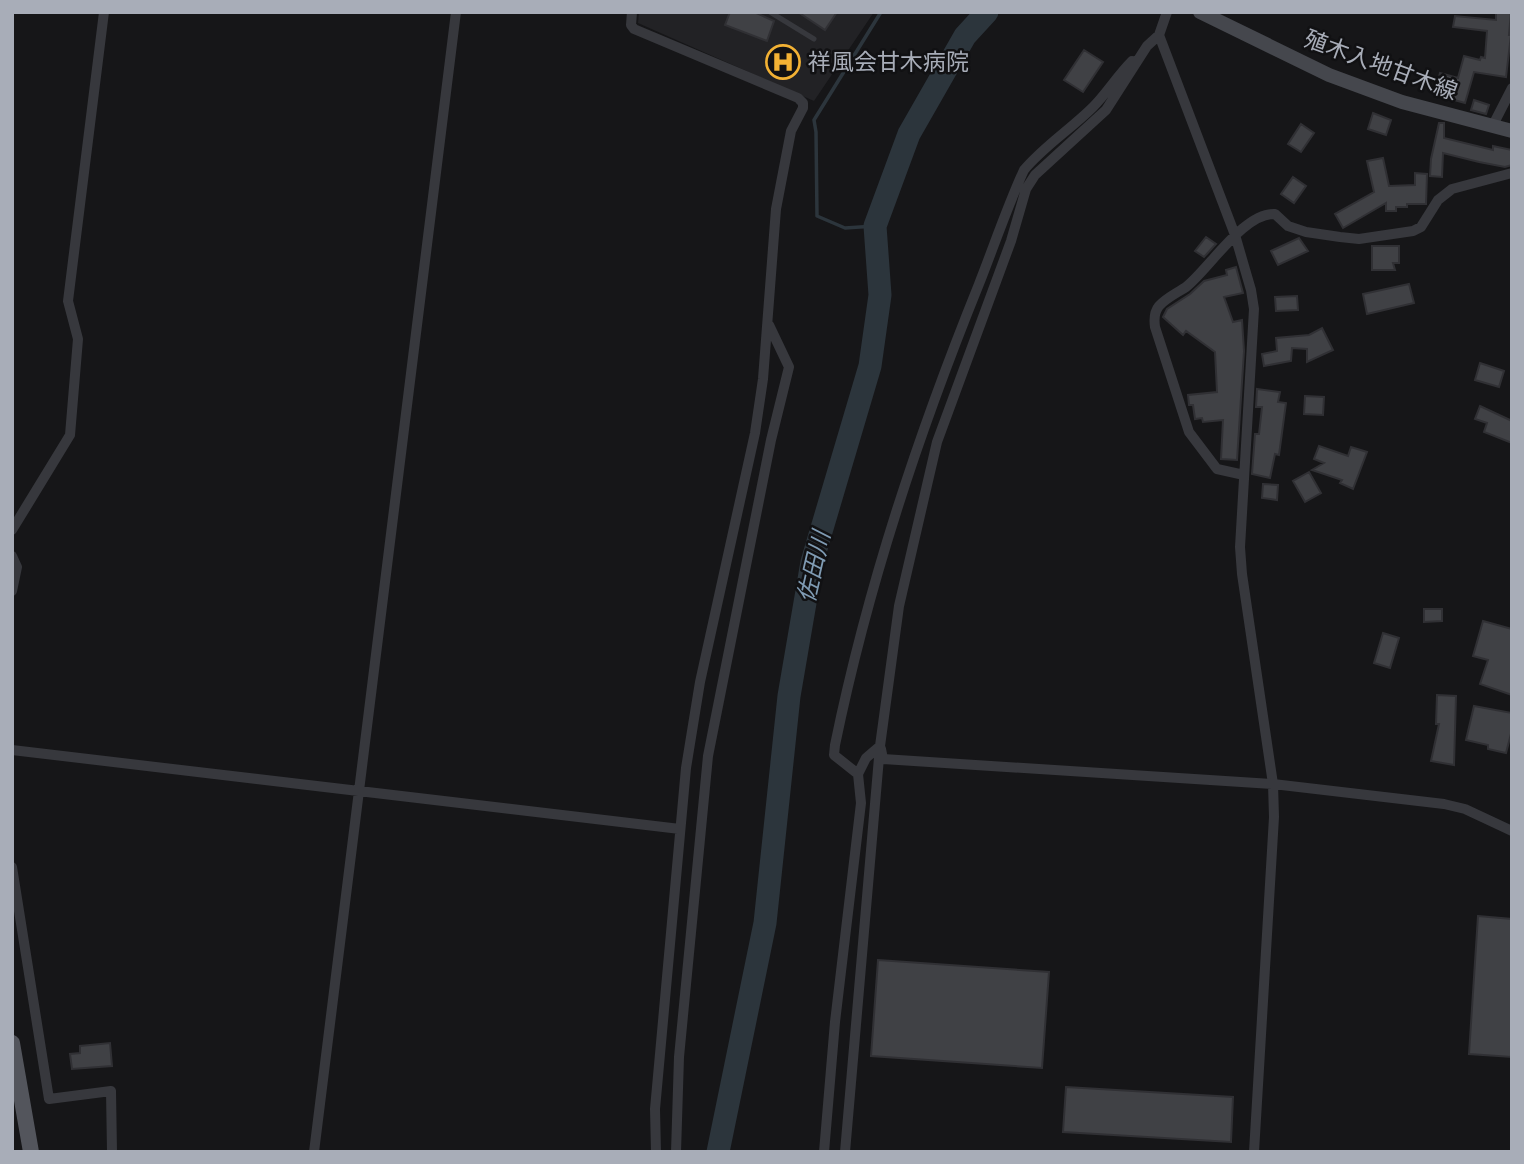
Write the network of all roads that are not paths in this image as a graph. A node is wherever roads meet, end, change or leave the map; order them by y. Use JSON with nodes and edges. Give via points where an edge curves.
{"nodes":[{"id":1,"x":104,"y":12,"type":"edge"},
{"id":2,"x":456,"y":12,"type":"edge"},
{"id":3,"x":632,"y":12,"type":"edge"},
{"id":4,"x":771,"y":12,"type":"edge"},
{"id":5,"x":1167,"y":12,"type":"edge"},
{"id":6,"x":1200,"y":12,"type":"edge"},
{"id":7,"x":1158,"y":35,"type":"junction"},
{"id":8,"x":814,"y":39,"type":"dead end"},
{"id":9,"x":1147,"y":46,"type":"junction"},
{"id":10,"x":1512,"y":89,"type":"edge"},
{"id":11,"x":1492,"y":127,"type":"junction"},
{"id":12,"x":1512,"y":131,"type":"edge"},
{"id":13,"x":1512,"y":173,"type":"edge"},
{"id":14,"x":1235,"y":235,"type":"junction"},
{"id":15,"x":768,"y":322,"type":"junction"},
{"id":16,"x":1244,"y":475,"type":"junction"},
{"id":17,"x":12,"y":530,"type":"edge"},
{"id":18,"x":12,"y":556,"type":"edge"},
{"id":19,"x":12,"y":591,"type":"edge"},
{"id":20,"x":880,"y":746,"type":"junction"},
{"id":21,"x":12,"y":750,"type":"edge"},
{"id":22,"x":858,"y":774,"type":"junction"},
{"id":23,"x":1273,"y":784,"type":"junction"},
{"id":24,"x":359,"y":790,"type":"junction"},
{"id":25,"x":680,"y":829,"type":"junction"},
{"id":26,"x":1512,"y":831,"type":"edge"},
{"id":27,"x":12,"y":867,"type":"edge"},
{"id":28,"x":12,"y":1043,"type":"edge"},
{"id":29,"x":31,"y":1152,"type":"edge"},
{"id":30,"x":112,"y":1152,"type":"edge"},
{"id":31,"x":314,"y":1152,"type":"edge"},
{"id":32,"x":656,"y":1152,"type":"edge"},
{"id":33,"x":676,"y":1152,"type":"edge"},
{"id":34,"x":824,"y":1152,"type":"edge"},
{"id":35,"x":845,"y":1152,"type":"edge"},
{"id":36,"x":1254,"y":1152,"type":"edge"}],
"edges":[{"from":1,"to":17,"type":"street","via":[[68,301],[78,339],[70,435]]},
{"from":2,"to":24,"type":"street"},
{"from":3,"to":15,"type":"street","via":[[634,29],[803,103],[791,131],[776,209]]},
{"from":4,"to":8,"type":"lane"},
{"from":5,"to":7,"type":"street"},
{"from":6,"to":11,"type":"main road","name":"殖木入地甘木線","via":[[1329,75],[1402,102]]},
{"from":7,"to":9,"type":"street"},
{"from":7,"to":14,"type":"street"},
{"from":9,"to":20,"type":"street","via":[[1106,110],[1035,175],[1026,189],[1012,241],[937,442],[899,606]]},
{"from":9,"to":22,"type":"street","via":[[1095,105],[1024,170],[941,376],[891,523],[835,745],[834,755]]},
{"from":10,"to":11,"type":"street"},
{"from":11,"to":12,"type":"main road","name":"殖木入地甘木線"},
{"from":13,"to":14,"type":"street","via":[[1452,189],[1413,231],[1359,239],[1340,237],[1306,232],[1288,226],[1275,214],[1265,214]]},
{"from":14,"to":16,"type":"street","via":[[1254,309]]},
{"from":14,"to":16,"type":"street","via":[[1187,286],[1159,306],[1154,319],[1189,432],[1217,469]]},
{"from":15,"to":25,"type":"street","via":[[755,433],[700,682]]},
{"from":15,"to":33,"type":"street","via":[[789,367],[708,756],[679,1057]]},
{"from":16,"to":23,"type":"street","via":[[1242,574]]},
{"from":18,"to":19,"type":"street","via":[[17,567]]},
{"from":20,"to":22,"type":"street","via":[[866,758]]},
{"from":20,"to":23,"type":"street","via":[[883,759]]},
{"from":20,"to":35,"type":"street"},
{"from":21,"to":24,"type":"street"},
{"from":22,"to":34,"type":"street","via":[[861,803]]},
{"from":23,"to":26,"type":"street","via":[[1444,804]]},
{"from":23,"to":36,"type":"street"},
{"from":24,"to":25,"type":"street"},
{"from":24,"to":31,"type":"street"},
{"from":25,"to":32,"type":"street","via":[[655,1108]]},
{"from":27,"to":30,"type":"street","via":[[49,1099],[111,1091]]},
{"from":28,"to":29,"type":"main road"}]}
